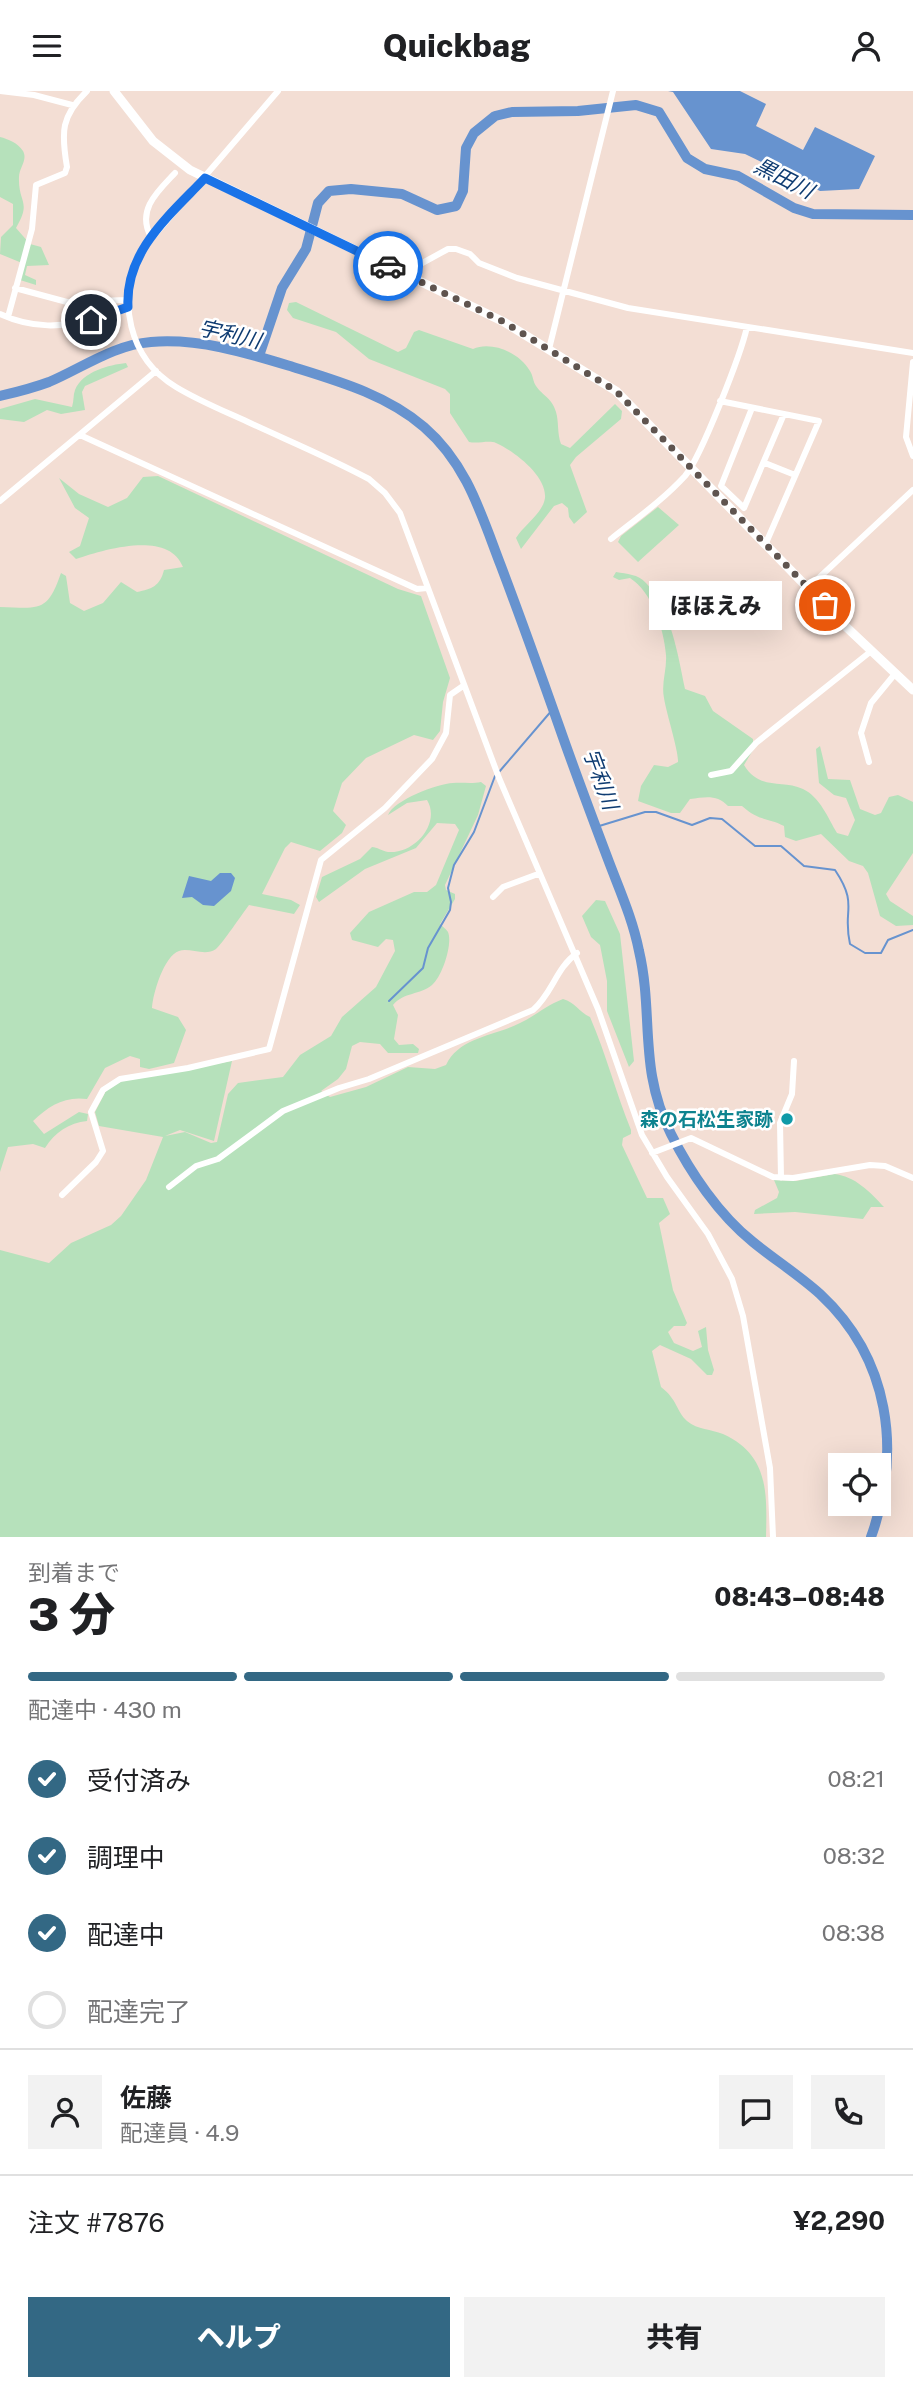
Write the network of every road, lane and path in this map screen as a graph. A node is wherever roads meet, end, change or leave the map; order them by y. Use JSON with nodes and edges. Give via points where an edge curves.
{"nodes":[{"id":1,"x":0,"y":91,"type":"edge"},
{"id":2,"x":87,"y":91,"type":"edge"},
{"id":3,"x":114,"y":91,"type":"edge"},
{"id":4,"x":278,"y":91,"type":"edge"},
{"id":5,"x":613,"y":91,"type":"edge"},
{"id":6,"x":72,"y":105,"type":"junction"},
{"id":7,"x":175,"y":173,"type":"dead end"},
{"id":8,"x":205,"y":178,"type":"junction"},
{"id":9,"x":151,"y":237,"type":"junction"},
{"id":10,"x":404,"y":274,"type":"junction"},
{"id":11,"x":15,"y":288,"type":"junction"},
{"id":12,"x":562,"y":293,"type":"junction"},
{"id":13,"x":128,"y":303,"type":"junction"},
{"id":14,"x":0,"y":314,"type":"edge"},
{"id":15,"x":8,"y":317,"type":"junction"},
{"id":16,"x":747,"y":327,"type":"junction"},
{"id":17,"x":549,"y":349,"type":"junction"},
{"id":18,"x":913,"y":353,"type":"edge"},
{"id":19,"x":913,"y":362,"type":"edge"},
{"id":20,"x":156,"y":371,"type":"junction"},
{"id":21,"x":720,"y":401,"type":"junction"},
{"id":22,"x":752,"y":408,"type":"junction"},
{"id":23,"x":784,"y":414,"type":"junction"},
{"id":24,"x":80,"y":435,"type":"junction"},
{"id":25,"x":913,"y":456,"type":"edge"},
{"id":26,"x":765,"y":463,"type":"junction"},
{"id":27,"x":691,"y":467,"type":"junction"},
{"id":28,"x":795,"y":475,"type":"junction"},
{"id":29,"x":913,"y":490,"type":"edge"},
{"id":30,"x":0,"y":501,"type":"edge"},
{"id":31,"x":611,"y":539,"type":"dead end"},
{"id":32,"x":766,"y":543,"type":"junction"},
{"id":33,"x":427,"y":588,"type":"junction"},
{"id":34,"x":808,"y":588,"type":"junction"},
{"id":35,"x":870,"y":652,"type":"junction"},
{"id":36,"x":894,"y":675,"type":"junction"},
{"id":37,"x":463,"y":686,"type":"junction"},
{"id":38,"x":913,"y":690,"type":"edge"},
{"id":39,"x":869,"y":762,"type":"dead end"},
{"id":40,"x":711,"y":775,"type":"dead end"},
{"id":41,"x":538,"y":874,"type":"junction"},
{"id":42,"x":493,"y":897,"type":"dead end"},
{"id":43,"x":577,"y":953,"type":"junction"},
{"id":44,"x":794,"y":1061,"type":"dead end"},
{"id":45,"x":652,"y":1153,"type":"junction"},
{"id":46,"x":781,"y":1178,"type":"junction"},
{"id":47,"x":913,"y":1178,"type":"edge"},
{"id":48,"x":169,"y":1187,"type":"dead end"},
{"id":49,"x":62,"y":1195,"type":"dead end"},
{"id":50,"x":773,"y":1537,"type":"edge"}],
"edges":[{"from":1,"to":6,"type":"street"},
{"from":2,"to":6,"type":"street"},
{"from":3,"to":8,"type":"highway","via":[[153,141]]},
{"from":4,"to":8,"type":"street"},
{"from":5,"to":12,"type":"street"},
{"from":6,"to":11,"type":"street","via":[[64,127],[67,167],[60,176],[36,185],[32,229]]},
{"from":7,"to":9,"type":"street","via":[[147,206],[146,227]]},
{"from":8,"to":9,"type":"street"},
{"from":8,"to":10,"type":"highway"},
{"from":9,"to":13,"type":"street","via":[[133,267]]},
{"from":10,"to":12,"type":"street","via":[[456,249],[479,264]]},
{"from":10,"to":17,"type":"highway"},
{"from":11,"to":13,"type":"street","via":[[67,302]]},
{"from":11,"to":15,"type":"street"},
{"from":12,"to":16,"type":"street","via":[[628,309]]},
{"from":12,"to":17,"type":"street"},
{"from":13,"to":15,"type":"street","via":[[91,320],[51,326]]},
{"from":13,"to":20,"type":"street","via":[[131,330]]},
{"from":14,"to":15,"type":"street"},
{"from":16,"to":18,"type":"street"},
{"from":16,"to":21,"type":"street"},
{"from":17,"to":27,"type":"highway","via":[[616,391]]},
{"from":19,"to":25,"type":"street","via":[[906,437]]},
{"from":20,"to":24,"type":"street"},
{"from":20,"to":33,"type":"street","via":[[175,387],[369,479],[400,513]]},
{"from":21,"to":22,"type":"street"},
{"from":21,"to":27,"type":"street"},
{"from":22,"to":23,"type":"street"},
{"from":22,"to":26,"type":"street","via":[[721,486],[744,508]]},
{"from":23,"to":26,"type":"street"},
{"from":23,"to":28,"type":"street","via":[[819,421]]},
{"from":24,"to":30,"type":"street"},
{"from":24,"to":33,"type":"street","via":[[416,589]]},
{"from":26,"to":28,"type":"street"},
{"from":27,"to":31,"type":"street"},
{"from":27,"to":32,"type":"highway"},
{"from":28,"to":32,"type":"street"},
{"from":29,"to":34,"type":"street"},
{"from":32,"to":34,"type":"highway"},
{"from":33,"to":37,"type":"street"},
{"from":34,"to":35,"type":"highway"},
{"from":35,"to":36,"type":"highway"},
{"from":35,"to":40,"type":"street","via":[[756,743],[731,771]]},
{"from":36,"to":38,"type":"highway"},
{"from":36,"to":39,"type":"street","via":[[871,703],[861,733]]},
{"from":37,"to":41,"type":"street"},
{"from":37,"to":49,"type":"street","via":[[450,695],[446,733],[432,759],[386,808],[321,860],[269,1049],[127,1077],[108,1085],[91,1112],[103,1151]]},
{"from":41,"to":42,"type":"street","via":[[503,887]]},
{"from":41,"to":43,"type":"street"},
{"from":43,"to":45,"type":"street","via":[[631,1107]]},
{"from":43,"to":48,"type":"street","via":[[564,962],[542,1003],[533,1010],[283,1111],[218,1159],[196,1166]]},
{"from":44,"to":46,"type":"street","via":[[792,1094],[780,1123]]},
{"from":45,"to":46,"type":"street","via":[[689,1138]]},
{"from":45,"to":50,"type":"street","via":[[708,1234],[732,1279],[770,1468]]},
{"from":46,"to":47,"type":"street","via":[[870,1165]]}]}
